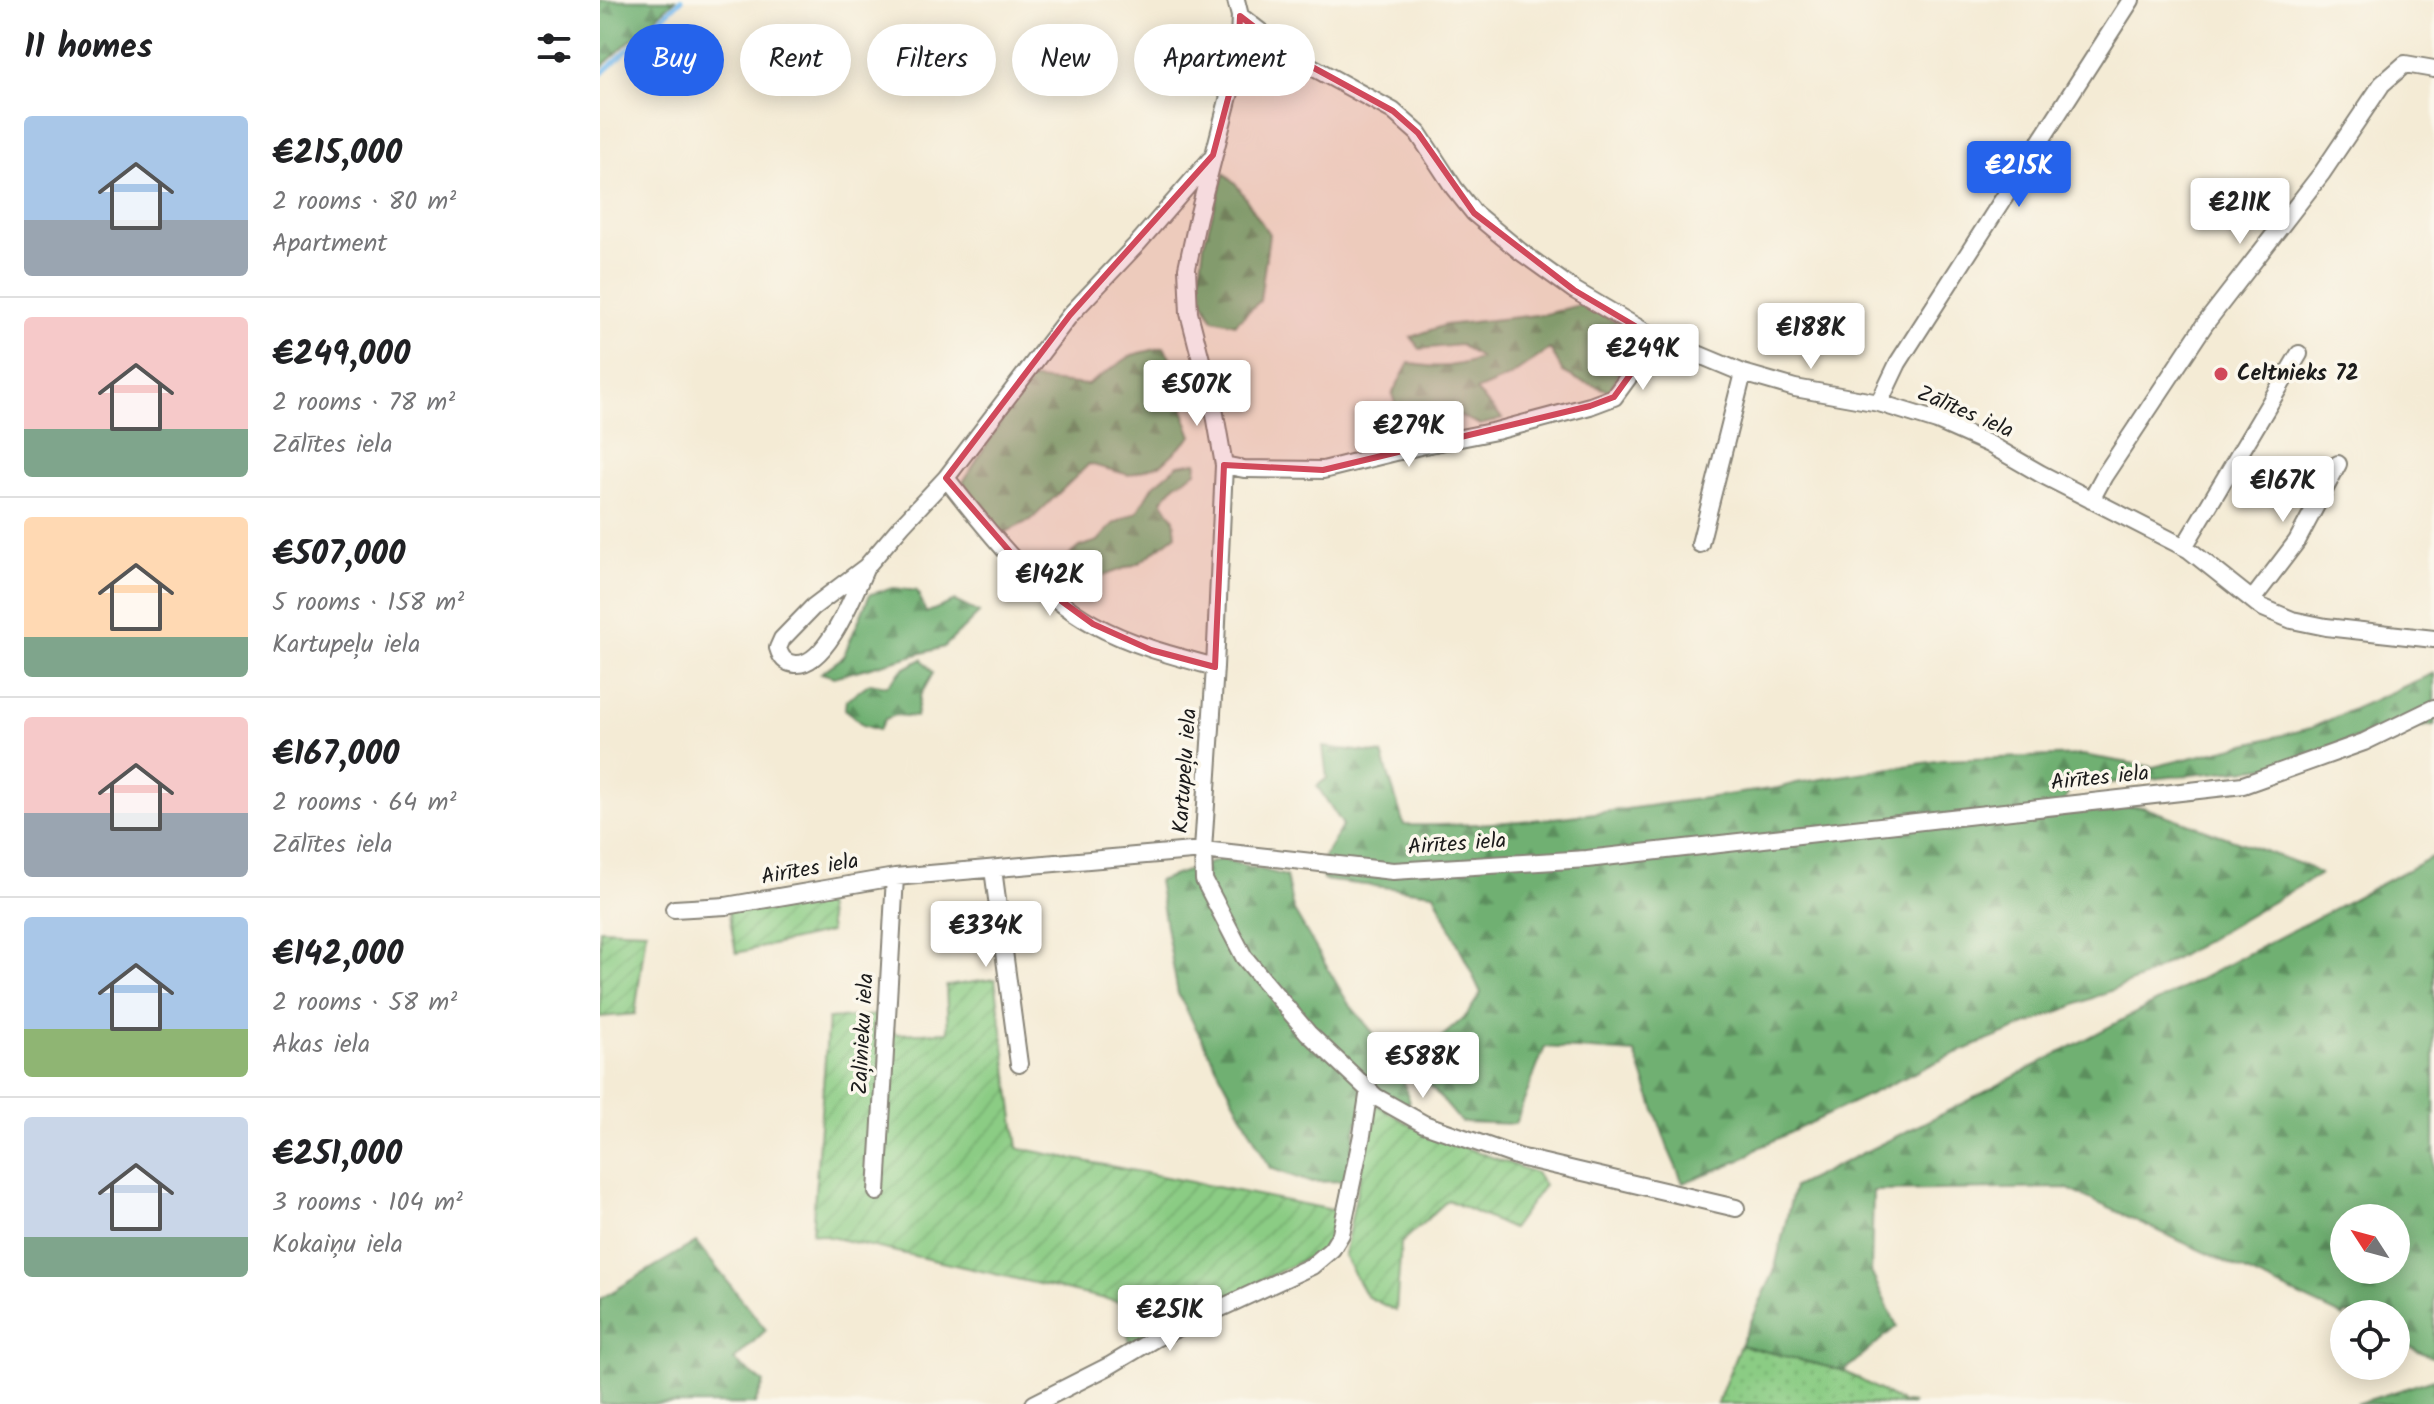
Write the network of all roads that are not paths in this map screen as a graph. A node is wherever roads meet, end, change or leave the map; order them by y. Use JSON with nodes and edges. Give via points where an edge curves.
{"nodes":[{"id":1,"x":2131,"y":0,"type":"edge"},
{"id":2,"x":1238,"y":8,"type":"edge"},
{"id":3,"x":2434,"y":69,"type":"edge"},
{"id":4,"x":1213,"y":155,"type":"junction"},
{"id":5,"x":1647,"y":333,"type":"junction"},
{"id":6,"x":2299,"y":354,"type":"dead end"},
{"id":7,"x":1743,"y":373,"type":"junction"},
{"id":8,"x":1879,"y":403,"type":"junction"},
{"id":9,"x":2338,"y":464,"type":"dead end"},
{"id":10,"x":1224,"y":465,"type":"junction"},
{"id":11,"x":946,"y":478,"type":"junction"},
{"id":12,"x":2091,"y":500,"type":"junction"},
{"id":13,"x":1700,"y":544,"type":"dead end"},
{"id":14,"x":2184,"y":547,"type":"junction"},
{"id":15,"x":866,"y":567,"type":"junction"},
{"id":16,"x":2252,"y":600,"type":"junction"},
{"id":17,"x":2434,"y":639,"type":"edge"},
{"id":18,"x":1215,"y":667,"type":"junction"},
{"id":19,"x":2434,"y":708,"type":"edge"},
{"id":20,"x":1203,"y":850,"type":"junction"},
{"id":21,"x":993,"y":869,"type":"junction"},
{"id":22,"x":895,"y":877,"type":"junction"},
{"id":23,"x":674,"y":909,"type":"dead end"},
{"id":24,"x":1019,"y":1064,"type":"dead end"},
{"id":25,"x":1369,"y":1089,"type":"junction"},
{"id":26,"x":877,"y":1192,"type":"dead end"},
{"id":27,"x":1736,"y":1208,"type":"dead end"},
{"id":28,"x":1034,"y":1404,"type":"edge"}],
"edges":[{"from":1,"to":8,"type":"street","via":[[1906,350]]},
{"from":2,"to":4,"type":"street","name":"Kartupeļu iela","via":[[1238,61]]},
{"from":2,"to":5,"type":"street","name":"Zālītes iela","via":[[1292,56],[1393,111],[1418,133],[1474,213],[1574,290]]},
{"from":3,"to":12,"type":"street","via":[[2405,64],[2382,84],[2322,173],[2205,324]]},
{"from":4,"to":10,"type":"street","name":"Kartupeļu iela","via":[[1187,268],[1188,298]]},
{"from":4,"to":11,"type":"street","via":[[1070,315]]},
{"from":5,"to":7,"type":"street","name":"Zālītes iela"},
{"from":5,"to":10,"type":"street","via":[[1638,364],[1614,397],[1590,406],[1323,470]]},
{"from":6,"to":14,"type":"street"},
{"from":7,"to":8,"type":"street","name":"Zālītes iela"},
{"from":7,"to":13,"type":"street"},
{"from":8,"to":12,"type":"street","name":"Zālītes iela","via":[[1989,444]]},
{"from":9,"to":16,"type":"street","via":[[2297,541]]},
{"from":10,"to":18,"type":"street","name":"Kartupeļu iela"},
{"from":11,"to":15,"type":"street"},
{"from":11,"to":18,"type":"street","via":[[1038,584],[1093,624],[1151,650]]},
{"from":12,"to":14,"type":"street","name":"Zālītes iela"},
{"from":14,"to":16,"type":"street","name":"Zālītes iela"},
{"from":15,"to":15,"type":"street","via":[[824,647],[808,662],[781,657],[782,639],[813,607]]},
{"from":16,"to":17,"type":"street","name":"Zālītes iela","via":[[2292,620]]},
{"from":18,"to":20,"type":"street","name":"Kartupeļu iela"},
{"from":19,"to":20,"type":"street","name":"Airītes iela","via":[[2364,742],[2243,785],[1587,859],[1393,871]]},
{"from":20,"to":21,"type":"street","name":"Airītes iela"},
{"from":20,"to":25,"type":"street","name":"Kartupeļu iela","via":[[1204,880],[1244,957],[1308,1033]]},
{"from":21,"to":22,"type":"street","name":"Airītes iela"},
{"from":21,"to":24,"type":"street"},
{"from":22,"to":23,"type":"street","name":"Airītes iela","via":[[726,906]]},
{"from":22,"to":26,"type":"street","name":"Zaļinieku iela"},
{"from":25,"to":27,"type":"street","name":"Kartupeļu iela","via":[[1424,1124],[1519,1157]]},
{"from":25,"to":28,"type":"street","via":[[1341,1234],[1332,1249],[1312,1266],[1156,1338]]}]}
